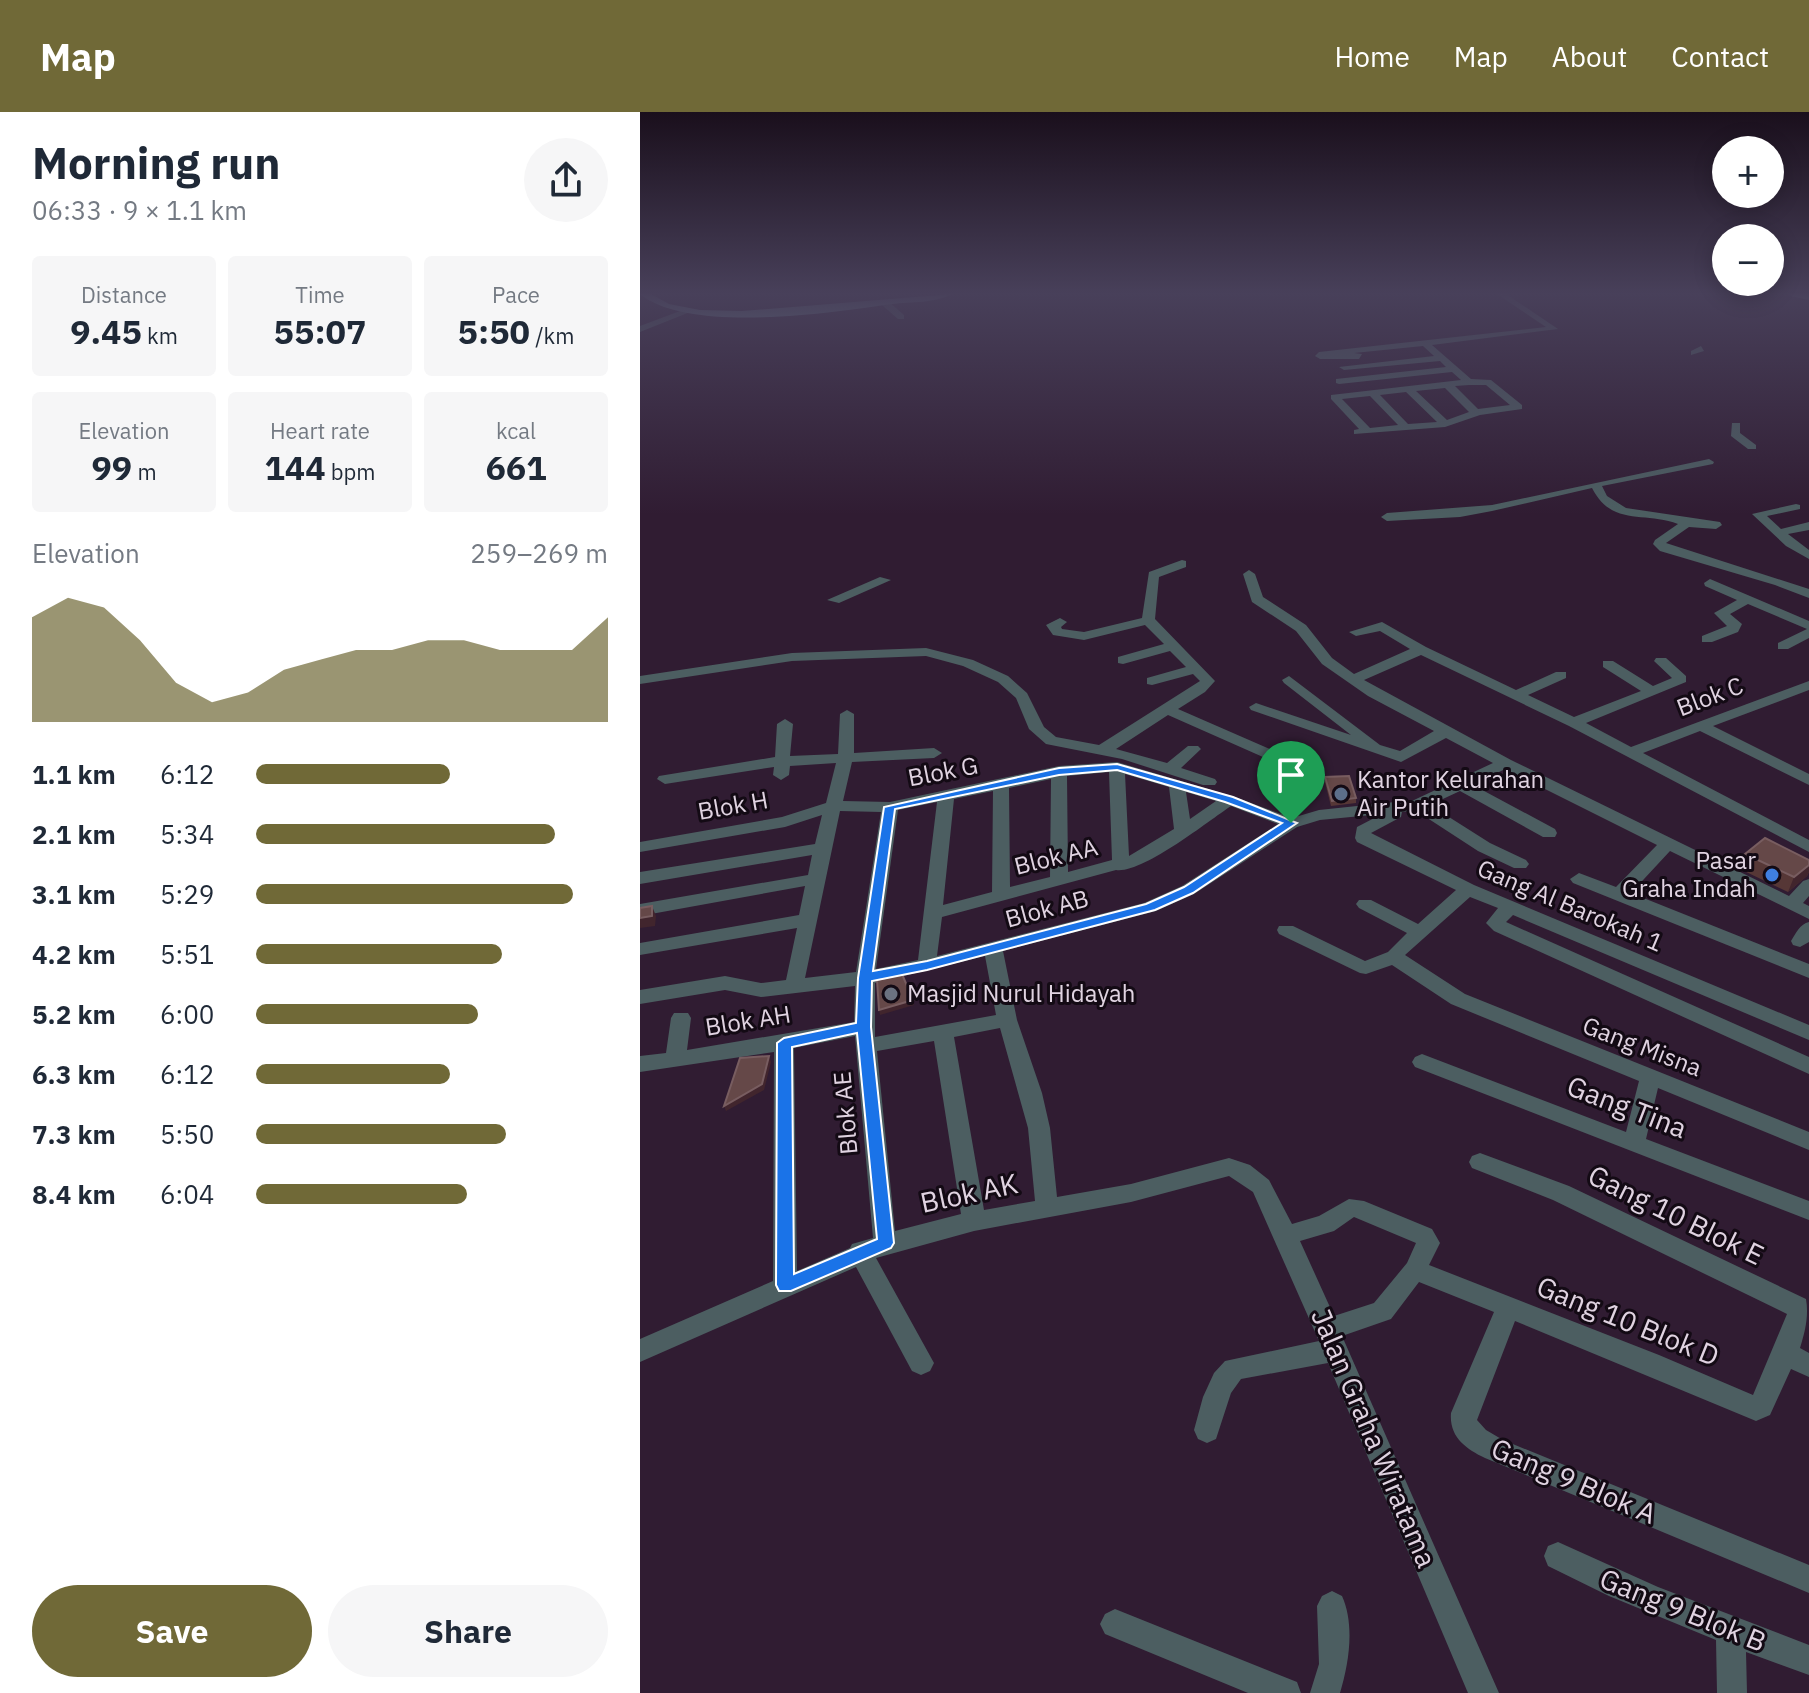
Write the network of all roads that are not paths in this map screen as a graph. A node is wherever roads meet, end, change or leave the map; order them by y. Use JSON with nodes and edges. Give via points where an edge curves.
{"nodes":[{"id":1,"x":1453,"y":369,"type":"joint"},
{"id":2,"x":1339,"y":381,"type":"dead end"},
{"id":3,"x":1468,"y":381,"type":"junction"},
{"id":4,"x":1448,"y":385,"type":"junction"},
{"id":5,"x":1409,"y":389,"type":"junction"},
{"id":6,"x":1373,"y":393,"type":"junction"},
{"id":7,"x":1477,"y":412,"type":"junction"},
{"id":8,"x":1445,"y":424,"type":"junction"},
{"id":9,"x":1736,"y":425,"type":"dead end"},
{"id":10,"x":1406,"y":428,"type":"junction"},
{"id":11,"x":1354,"y":432,"type":"dead end"},
{"id":12,"x":1368,"y":432,"type":"junction"},
{"id":13,"x":1752,"y":447,"type":"dead end"},
{"id":14,"x":1709,"y":462,"type":"dead end"},
{"id":15,"x":1623,"y":479,"type":"junction"},
{"id":16,"x":1595,"y":484,"type":"junction"},
{"id":17,"x":1635,"y":488,"type":"dead end"},
{"id":18,"x":1796,"y":507,"type":"dead end"},
{"id":19,"x":1387,"y":517,"type":"dead end"},
{"id":20,"x":1687,"y":523,"type":"junction"},
{"id":21,"x":1716,"y":525,"type":"dead end"},
{"id":22,"x":1809,"y":526,"type":"edge"},
{"id":23,"x":1778,"y":533,"type":"junction"},
{"id":24,"x":1808,"y":553,"type":"edge"},
{"id":25,"x":1182,"y":564,"type":"dead end"},
{"id":26,"x":1249,"y":574,"type":"dead end"},
{"id":27,"x":885,"y":580,"type":"dead end"},
{"id":28,"x":1809,"y":580,"type":"edge"},
{"id":29,"x":1710,"y":583,"type":"dead end"},
{"id":30,"x":1791,"y":586,"type":"junction"},
{"id":31,"x":1809,"y":594,"type":"edge"},
{"id":32,"x":834,"y":600,"type":"dead end"},
{"id":33,"x":1752,"y":600,"type":"junction"},
{"id":34,"x":1148,"y":620,"type":"junction"},
{"id":35,"x":1060,"y":622,"type":"dead end"},
{"id":36,"x":1809,"y":626,"type":"edge"},
{"id":37,"x":1356,"y":632,"type":"dead end"},
{"id":38,"x":1809,"y":633,"type":"edge"},
{"id":39,"x":1707,"y":639,"type":"dead end"},
{"id":40,"x":1174,"y":645,"type":"junction"},
{"id":41,"x":1783,"y":646,"type":"dead end"},
{"id":42,"x":1421,"y":650,"type":"junction"},
{"id":43,"x":1123,"y":660,"type":"dead end"},
{"id":44,"x":1661,"y":661,"type":"dead end"},
{"id":45,"x":1608,"y":664,"type":"dead end"},
{"id":46,"x":1197,"y":668,"type":"junction"},
{"id":47,"x":1561,"y":675,"type":"dead end"},
{"id":48,"x":1354,"y":679,"type":"junction"},
{"id":49,"x":640,"y":680,"type":"edge"},
{"id":50,"x":1289,"y":680,"type":"dead end"},
{"id":51,"x":1152,"y":681,"type":"dead end"},
{"id":52,"x":1809,"y":685,"type":"edge"},
{"id":53,"x":1651,"y":691,"type":"junction"},
{"id":54,"x":1516,"y":695,"type":"junction"},
{"id":55,"x":1256,"y":707,"type":"dead end"},
{"id":56,"x":1166,"y":709,"type":"junction"},
{"id":57,"x":847,"y":714,"type":"dead end"},
{"id":58,"x":1574,"y":723,"type":"junction"},
{"id":59,"x":785,"y":724,"type":"dead end"},
{"id":60,"x":1701,"y":726,"type":"junction"},
{"id":61,"x":1446,"y":731,"type":"junction"},
{"id":62,"x":1193,"y":749,"type":"dead end"},
{"id":63,"x":1101,"y":751,"type":"junction"},
{"id":64,"x":1381,"y":751,"type":"junction"},
{"id":65,"x":934,"y":753,"type":"dead end"},
{"id":66,"x":1629,"y":753,"type":"junction"},
{"id":67,"x":846,"y":757,"type":"junction"},
{"id":68,"x":1280,"y":759,"type":"dead end"},
{"id":69,"x":1505,"y":763,"type":"junction"},
{"id":70,"x":1117,"y":767,"type":"junction"},
{"id":71,"x":782,"y":768,"type":"junction"},
{"id":72,"x":1059,"y":771,"type":"junction"},
{"id":73,"x":1174,"y":776,"type":"junction"},
{"id":74,"x":665,"y":779,"type":"dead end"},
{"id":75,"x":1809,"y":780,"type":"edge"},
{"id":76,"x":1001,"y":785,"type":"junction"},
{"id":77,"x":1462,"y":785,"type":"junction"},
{"id":78,"x":946,"y":797,"type":"junction"},
{"id":79,"x":1229,"y":800,"type":"junction"},
{"id":80,"x":834,"y":806,"type":"junction"},
{"id":81,"x":890,"y":807,"type":"junction"},
{"id":82,"x":1410,"y":807,"type":"junction"},
{"id":83,"x":1319,"y":815,"type":"junction"},
{"id":84,"x":1291,"y":823,"type":"junction"},
{"id":85,"x":1183,"y":831,"type":"junction"},
{"id":86,"x":1549,"y":833,"type":"dead end"},
{"id":87,"x":1668,"y":843,"type":"junction"},
{"id":88,"x":640,"y":847,"type":"edge"},
{"id":89,"x":1809,"y":847,"type":"edge"},
{"id":90,"x":822,"y":848,"type":"junction"},
{"id":91,"x":1520,"y":864,"type":"dead end"},
{"id":92,"x":1121,"y":866,"type":"junction"},
{"id":93,"x":640,"y":878,"type":"edge"},
{"id":94,"x":816,"y":879,"type":"junction"},
{"id":95,"x":1579,"y":879,"type":"dead end"},
{"id":96,"x":1059,"y":881,"type":"junction"},
{"id":97,"x":1809,"y":885,"type":"edge"},
{"id":98,"x":1468,"y":889,"type":"junction"},
{"id":99,"x":1001,"y":895,"type":"junction"},
{"id":100,"x":1618,"y":896,"type":"junction"},
{"id":101,"x":1365,"y":904,"type":"dead end"},
{"id":102,"x":1791,"y":904,"type":"junction"},
{"id":103,"x":1511,"y":905,"type":"junction"},
{"id":104,"x":640,"y":910,"type":"edge"},
{"id":105,"x":933,"y":913,"type":"junction"},
{"id":106,"x":1809,"y":913,"type":"edge"},
{"id":107,"x":807,"y":920,"type":"junction"},
{"id":108,"x":1286,"y":930,"type":"dead end"},
{"id":109,"x":1421,"y":933,"type":"junction"},
{"id":110,"x":993,"y":948,"type":"junction"},
{"id":111,"x":640,"y":949,"type":"edge"},
{"id":112,"x":1395,"y":956,"type":"junction"},
{"id":113,"x":927,"y":965,"type":"junction"},
{"id":114,"x":1809,"y":971,"type":"edge"},
{"id":115,"x":865,"y":978,"type":"junction"},
{"id":116,"x":794,"y":987,"type":"junction"},
{"id":117,"x":640,"y":997,"type":"edge"},
{"id":118,"x":681,"y":1018,"type":"dead end"},
{"id":119,"x":1007,"y":1020,"type":"junction"},
{"id":120,"x":943,"y":1031,"type":"junction"},
{"id":121,"x":1809,"y":1033,"type":"edge"},
{"id":122,"x":865,"y":1036,"type":"junction"},
{"id":123,"x":784,"y":1043,"type":"junction"},
{"id":124,"x":675,"y":1059,"type":"junction"},
{"id":125,"x":1422,"y":1062,"type":"dead end"},
{"id":126,"x":640,"y":1064,"type":"edge"},
{"id":127,"x":1809,"y":1066,"type":"edge"},
{"id":128,"x":1650,"y":1078,"type":"junction"},
{"id":129,"x":1635,"y":1141,"type":"junction"},
{"id":130,"x":1809,"y":1141,"type":"edge"},
{"id":131,"x":1480,"y":1162,"type":"dead end"},
{"id":132,"x":1261,"y":1186,"type":"joint"},
{"id":133,"x":1047,"y":1207,"type":"junction"},
{"id":134,"x":1809,"y":1211,"type":"edge"},
{"id":135,"x":974,"y":1221,"type":"junction"},
{"id":136,"x":1286,"y":1235,"type":"junction"},
{"id":137,"x":885,"y":1243,"type":"junction"},
{"id":138,"x":860,"y":1251,"type":"junction"},
{"id":139,"x":1415,"y":1270,"type":"junction"},
{"id":140,"x":785,"y":1285,"type":"junction"},
{"id":141,"x":1509,"y":1307,"type":"junction"},
{"id":142,"x":1330,"y":1340,"type":"junction"},
{"id":143,"x":640,"y":1351,"type":"edge"},
{"id":144,"x":1785,"y":1354,"type":"junction"},
{"id":145,"x":921,"y":1363,"type":"dead end"},
{"id":146,"x":1809,"y":1365,"type":"edge"},
{"id":147,"x":1207,"y":1430,"type":"dead end"},
{"id":148,"x":1558,"y":1556,"type":"dead end"},
{"id":149,"x":1809,"y":1579,"type":"edge"},
{"id":150,"x":1332,"y":1606,"type":"dead end"},
{"id":151,"x":1115,"y":1624,"type":"dead end"},
{"id":152,"x":1731,"y":1631,"type":"junction"},
{"id":153,"x":1809,"y":1660,"type":"edge"},
{"id":154,"x":1286,"y":1693,"type":"edge"},
{"id":155,"x":1325,"y":1693,"type":"edge"},
{"id":156,"x":1484,"y":1693,"type":"edge"},
{"id":157,"x":1732,"y":1693,"type":"edge"}],
"edges":[{"from":1,"to":2,"type":"street"},
{"from":1,"to":3,"type":"street"},
{"from":3,"to":4,"type":"street"},
{"from":3,"to":7,"type":"street","via":[[1488,382],[1518,407]]},
{"from":4,"to":5,"type":"street"},
{"from":4,"to":7,"type":"street"},
{"from":5,"to":6,"type":"street"},
{"from":5,"to":8,"type":"street"},
{"from":6,"to":10,"type":"street"},
{"from":6,"to":12,"type":"street","via":[[1334,397]]},
{"from":7,"to":8,"type":"street"},
{"from":8,"to":10,"type":"street"},
{"from":9,"to":13,"type":"street","via":[[1735,434]]},
{"from":10,"to":12,"type":"street"},
{"from":11,"to":12,"type":"street"},
{"from":14,"to":15,"type":"street"},
{"from":15,"to":16,"type":"street"},
{"from":15,"to":17,"type":"street"},
{"from":16,"to":19,"type":"street","via":[[1460,513]]},
{"from":16,"to":20,"type":"street","via":[[1601,499],[1615,509]]},
{"from":18,"to":23,"type":"street","via":[[1759,512]]},
{"from":20,"to":21,"type":"street"},
{"from":20,"to":30,"type":"street","via":[[1659,544]]},
{"from":22,"to":23,"type":"street"},
{"from":23,"to":24,"type":"street"},
{"from":25,"to":34,"type":"street","via":[[1153,575]]},
{"from":26,"to":48,"type":"street","via":[[1257,599],[1295,624],[1327,661]]},
{"from":27,"to":32,"type":"street"},
{"from":28,"to":30,"type":"street"},
{"from":29,"to":33,"type":"street"},
{"from":30,"to":31,"type":"street"},
{"from":30,"to":33,"type":"street"},
{"from":33,"to":36,"type":"street"},
{"from":33,"to":39,"type":"street","via":[[1721,613],[1735,624],[1733,629]]},
{"from":34,"to":35,"type":"street","via":[[1077,637],[1055,630],[1053,625]]},
{"from":34,"to":40,"type":"street"},
{"from":37,"to":42,"type":"street","via":[[1382,626]]},
{"from":38,"to":41,"type":"street"},
{"from":40,"to":43,"type":"street"},
{"from":40,"to":46,"type":"street"},
{"from":42,"to":48,"type":"street"},
{"from":42,"to":54,"type":"street"},
{"from":44,"to":53,"type":"street","via":[[1681,679]]},
{"from":45,"to":53,"type":"street"},
{"from":46,"to":51,"type":"street"},
{"from":46,"to":56,"type":"street","via":[[1206,676],[1206,685]]},
{"from":47,"to":54,"type":"street"},
{"from":48,"to":61,"type":"street"},
{"from":49,"to":63,"type":"street","via":[[802,656],[908,651],[968,663],[1003,679],[1022,696],[1042,736]]},
{"from":50,"to":64,"type":"street"},
{"from":52,"to":60,"type":"street","name":"Blok C"},
{"from":53,"to":58,"type":"street"},
{"from":54,"to":58,"type":"street"},
{"from":55,"to":64,"type":"street"},
{"from":56,"to":63,"type":"street"},
{"from":56,"to":68,"type":"street"},
{"from":57,"to":67,"type":"street"},
{"from":58,"to":66,"type":"street"},
{"from":59,"to":71,"type":"street"},
{"from":60,"to":66,"type":"street","name":"Blok C"},
{"from":60,"to":75,"type":"street"},
{"from":61,"to":64,"type":"street","via":[[1405,757]]},
{"from":61,"to":69,"type":"street"},
{"from":62,"to":73,"type":"street"},
{"from":63,"to":73,"type":"street"},
{"from":65,"to":67,"type":"street"},
{"from":66,"to":89,"type":"street"},
{"from":67,"to":71,"type":"street"},
{"from":67,"to":80,"type":"street"},
{"from":69,"to":77,"type":"street"},
{"from":69,"to":87,"type":"street"},
{"from":70,"to":72,"type":"street","name":"Blok G"},
{"from":70,"to":73,"type":"street","name":"Blok G"},
{"from":70,"to":92,"type":"street"},
{"from":71,"to":74,"type":"street"},
{"from":72,"to":76,"type":"street","name":"Blok G"},
{"from":72,"to":96,"type":"street"},
{"from":73,"to":79,"type":"street"},
{"from":73,"to":83,"type":"street"},
{"from":73,"to":85,"type":"street"},
{"from":76,"to":78,"type":"street","name":"Blok G"},
{"from":76,"to":99,"type":"street"},
{"from":77,"to":82,"type":"street"},
{"from":77,"to":86,"type":"street"},
{"from":78,"to":81,"type":"street","name":"Blok G"},
{"from":78,"to":105,"type":"street"},
{"from":79,"to":84,"type":"street"},
{"from":79,"to":85,"type":"street","name":"Blok AA"},
{"from":80,"to":81,"type":"street","name":"Blok G"},
{"from":80,"to":88,"type":"street","name":"Blok H","via":[[785,822]]},
{"from":80,"to":90,"type":"street"},
{"from":81,"to":115,"type":"street","name":"Blok AE"},
{"from":82,"to":83,"type":"street"},
{"from":82,"to":91,"type":"street"},
{"from":82,"to":98,"type":"street","name":"Gang Al Barokah 1","via":[[1363,831],[1363,838]]},
{"from":83,"to":84,"type":"street","name":"Blok AB"},
{"from":84,"to":110,"type":"street","name":"Blok AB","via":[[1188,890],[1150,907]]},
{"from":85,"to":92,"type":"street","name":"Blok AA"},
{"from":87,"to":100,"type":"street"},
{"from":87,"to":102,"type":"street"},
{"from":90,"to":93,"type":"street"},
{"from":90,"to":94,"type":"street"},
{"from":92,"to":96,"type":"street","name":"Blok AA"},
{"from":94,"to":104,"type":"street"},
{"from":94,"to":107,"type":"street"},
{"from":95,"to":100,"type":"street"},
{"from":96,"to":99,"type":"street","name":"Blok AA"},
{"from":97,"to":102,"type":"street"},
{"from":98,"to":103,"type":"street","name":"Gang Al Barokah 1"},
{"from":98,"to":109,"type":"street"},
{"from":99,"to":105,"type":"street","name":"Blok AA"},
{"from":100,"to":114,"type":"street"},
{"from":101,"to":109,"type":"street"},
{"from":102,"to":106,"type":"street"},
{"from":103,"to":121,"type":"street","name":"Gang Al Barokah 1"},
{"from":103,"to":127,"type":"street","via":[[1496,918],[1501,927]]},
{"from":105,"to":113,"type":"street"},
{"from":107,"to":111,"type":"street"},
{"from":107,"to":116,"type":"street"},
{"from":108,"to":112,"type":"street","via":[[1360,967]]},
{"from":109,"to":112,"type":"street"},
{"from":110,"to":113,"type":"street","name":"Blok AB"},
{"from":110,"to":119,"type":"street"},
{"from":112,"to":128,"type":"street","name":"Gang Misna","via":[[1458,999]]},
{"from":113,"to":115,"type":"street","name":"Blok AB"},
{"from":115,"to":116,"type":"street","name":"Blok AB"},
{"from":115,"to":122,"type":"street","name":"Blok AE"},
{"from":116,"to":117,"type":"street","name":"Blok AB","via":[[761,990],[725,983]]},
{"from":118,"to":124,"type":"street"},
{"from":119,"to":120,"type":"street","name":"Blok AH"},
{"from":119,"to":133,"type":"street","via":[[1035,1110]]},
{"from":120,"to":122,"type":"street","name":"Blok AH"},
{"from":120,"to":135,"type":"street"},
{"from":122,"to":123,"type":"street","name":"Blok AH"},
{"from":122,"to":137,"type":"street","name":"Blok AE"},
{"from":123,"to":124,"type":"street","name":"Blok AH"},
{"from":123,"to":140,"type":"street"},
{"from":124,"to":126,"type":"street","name":"Blok AH"},
{"from":125,"to":129,"type":"street","name":"Gang Tina"},
{"from":128,"to":129,"type":"street"},
{"from":128,"to":130,"type":"street","name":"Gang Misna"},
{"from":129,"to":134,"type":"street","name":"Gang Tina"},
{"from":131,"to":144,"type":"street","name":"Gang 10 Blok E","via":[[1561,1193],[1792,1303],[1800,1312]]},
{"from":132,"to":133,"type":"street","name":"Blok AK","via":[[1229,1167],[1131,1193]]},
{"from":132,"to":136,"type":"street","name":"Jalan Graha Wiratama"},
{"from":133,"to":135,"type":"street","name":"Blok AK"},
{"from":135,"to":137,"type":"street","name":"Blok AK"},
{"from":136,"to":139,"type":"street","via":[[1326,1224],[1356,1208],[1424,1236],[1428,1243]]},
{"from":136,"to":142,"type":"street","name":"Jalan Graha Wiratama"},
{"from":137,"to":138,"type":"street","name":"Blok AK"},
{"from":138,"to":140,"type":"street","name":"Blok AK"},
{"from":138,"to":145,"type":"street"},
{"from":139,"to":141,"type":"street","name":"Gang 10 Blok D"},
{"from":139,"to":142,"type":"street","via":[[1382,1311]]},
{"from":140,"to":143,"type":"street","name":"Blok AK"},
{"from":141,"to":144,"type":"street","name":"Gang 10 Blok D","via":[[1756,1409]]},
{"from":141,"to":149,"type":"street","name":"Gang 9 Blok A","via":[[1464,1413],[1467,1432],[1494,1449]]},
{"from":142,"to":147,"type":"street","via":[[1234,1369],[1220,1387]]},
{"from":142,"to":156,"type":"street","name":"Jalan Graha Wiratama"},
{"from":144,"to":146,"type":"street"},
{"from":148,"to":152,"type":"street","name":"Gang 9 Blok B","via":[[1623,1589]]},
{"from":150,"to":155,"type":"street","via":[[1334,1664]]},
{"from":151,"to":154,"type":"street"},
{"from":152,"to":153,"type":"street","name":"Gang 9 Blok B"},
{"from":152,"to":157,"type":"street"}]}
